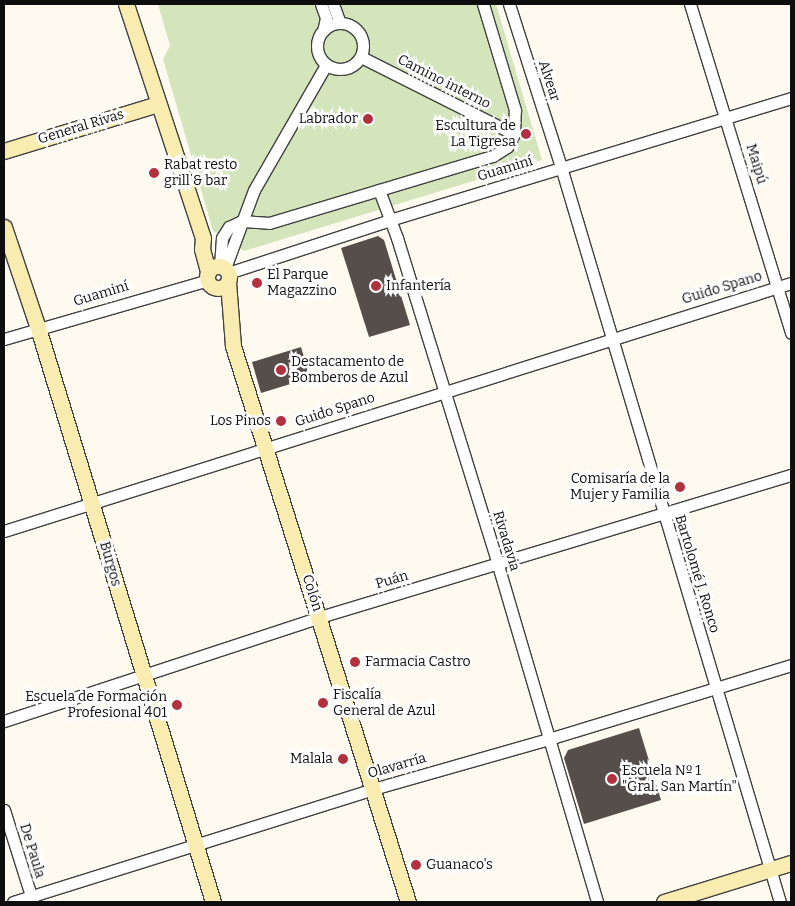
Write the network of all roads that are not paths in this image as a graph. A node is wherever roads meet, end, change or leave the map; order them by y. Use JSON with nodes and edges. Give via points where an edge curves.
{"nodes":[{"id":1,"x":126,"y":4,"type":"edge"},
{"id":2,"x":136,"y":4,"type":"edge"},
{"id":3,"x":321,"y":4,"type":"edge"},
{"id":4,"x":333,"y":4,"type":"edge"},
{"id":5,"x":483,"y":4,"type":"edge"},
{"id":6,"x":509,"y":4,"type":"edge"},
{"id":7,"x":690,"y":4,"type":"edge"},
{"id":8,"x":340,"y":23,"type":"junction"},
{"id":9,"x":323,"y":31,"type":"junction"},
{"id":10,"x":361,"y":57,"type":"junction"},
{"id":11,"x":326,"y":65,"type":"junction"},
{"id":12,"x":791,"y":98,"type":"edge"},
{"id":13,"x":158,"y":104,"type":"junction"},
{"id":14,"x":726,"y":118,"type":"junction"},
{"id":15,"x":170,"y":133,"type":"junction"},
{"id":16,"x":514,"y":134,"type":"junction"},
{"id":17,"x":4,"y":151,"type":"edge"},
{"id":18,"x":561,"y":167,"type":"junction"},
{"id":19,"x":379,"y":190,"type":"junction"},
{"id":20,"x":390,"y":220,"type":"junction"},
{"id":21,"x":242,"y":221,"type":"junction"},
{"id":22,"x":4,"y":227,"type":"edge"},
{"id":23,"x":219,"y":273,"type":"junction"},
{"id":24,"x":791,"y":283,"type":"edge"},
{"id":25,"x":777,"y":288,"type":"junction"},
{"id":26,"x":38,"y":328,"type":"junction"},
{"id":27,"x":791,"y":333,"type":"edge"},
{"id":28,"x":611,"y":337,"type":"junction"},
{"id":29,"x":4,"y":339,"type":"edge"},
{"id":30,"x":444,"y":391,"type":"junction"},
{"id":31,"x":265,"y":449,"type":"junction"},
{"id":32,"x":791,"y":475,"type":"edge"},
{"id":33,"x":93,"y":505,"type":"junction"},
{"id":34,"x":662,"y":514,"type":"junction"},
{"id":35,"x":4,"y":531,"type":"edge"},
{"id":36,"x":498,"y":565,"type":"junction"},
{"id":37,"x":320,"y":617,"type":"junction"},
{"id":38,"x":791,"y":664,"type":"edge"},
{"id":39,"x":143,"y":675,"type":"junction"},
{"id":40,"x":716,"y":687,"type":"junction"},
{"id":41,"x":4,"y":721,"type":"edge"},
{"id":42,"x":549,"y":739,"type":"junction"},
{"id":43,"x":373,"y":789,"type":"junction"},
{"id":44,"x":4,"y":810,"type":"edge"},
{"id":45,"x":194,"y":844,"type":"junction"},
{"id":46,"x":791,"y":863,"type":"edge"},
{"id":47,"x":770,"y":870,"type":"junction"},
{"id":48,"x":32,"y":899,"type":"edge"},
{"id":49,"x":13,"y":902,"type":"edge"},
{"id":50,"x":213,"y":902,"type":"edge"},
{"id":51,"x":408,"y":902,"type":"edge"},
{"id":52,"x":597,"y":902,"type":"edge"},
{"id":53,"x":664,"y":902,"type":"edge"},
{"id":54,"x":780,"y":902,"type":"edge"}],
"edges":[{"from":1,"to":13,"type":"main road"},
{"from":2,"to":15,"type":"main road","via":[[166,103]]},
{"from":3,"to":9,"type":"street","via":[[326,18]]},
{"from":4,"to":8,"type":"street"},
{"from":5,"to":16,"type":"street","via":[[515,110]]},
{"from":6,"to":18,"type":"street","name":"Alvear"},
{"from":7,"to":14,"type":"street","name":"Maipú"},
{"from":8,"to":9,"type":"street"},
{"from":8,"to":10,"type":"street","via":[[358,31],[363,44]]},
{"from":9,"to":11,"type":"street","via":[[317,53]]},
{"from":10,"to":11,"type":"street","via":[[347,69],[336,70]]},
{"from":10,"to":16,"type":"street","name":"Camino interno"},
{"from":11,"to":21,"type":"street","via":[[254,190]]},
{"from":12,"to":14,"type":"street","name":"Guaminí"},
{"from":13,"to":15,"type":"main road"},
{"from":13,"to":17,"type":"main road","name":"General Rivas"},
{"from":14,"to":18,"type":"street","name":"Guaminí"},
{"from":14,"to":25,"type":"street","name":"Maipú"},
{"from":15,"to":23,"type":"main road","name":"Colón","via":[[203,238],[210,246]]},
{"from":16,"to":19,"type":"street","via":[[501,153]]},
{"from":18,"to":20,"type":"street","name":"Guaminí"},
{"from":18,"to":28,"type":"street","name":"Bartolomé J. Ronco"},
{"from":19,"to":20,"type":"street","name":"Rivadavia"},
{"from":19,"to":21,"type":"street","via":[[270,223]]},
{"from":20,"to":23,"type":"street","name":"Guaminí"},
{"from":20,"to":30,"type":"street","name":"Rivadavia"},
{"from":21,"to":23,"type":"street"},
{"from":22,"to":26,"type":"main road","name":"Burgos"},
{"from":23,"to":26,"type":"street","name":"Guaminí"},
{"from":23,"to":31,"type":"main road","name":"Colón","via":[[233,346]]},
{"from":24,"to":25,"type":"street","name":"Guido Spano"},
{"from":25,"to":27,"type":"street","name":"Maipú"},
{"from":25,"to":28,"type":"street","name":"Guido Spano"},
{"from":26,"to":29,"type":"street","name":"Guaminí"},
{"from":26,"to":33,"type":"main road","name":"Burgos"},
{"from":28,"to":30,"type":"street","name":"Guido Spano"},
{"from":28,"to":34,"type":"street","name":"Bartolomé J. Ronco"},
{"from":30,"to":31,"type":"street","name":"Guido Spano"},
{"from":30,"to":36,"type":"street","name":"Rivadavia"},
{"from":31,"to":33,"type":"street","name":"Guido Spano"},
{"from":31,"to":37,"type":"main road","name":"Colón"},
{"from":32,"to":34,"type":"street","name":"Puán"},
{"from":33,"to":35,"type":"street","name":"Guido Spano"},
{"from":33,"to":39,"type":"main road","name":"Burgos"},
{"from":34,"to":36,"type":"street","name":"Puán"},
{"from":34,"to":40,"type":"street","name":"Bartolomé J. Ronco"},
{"from":36,"to":37,"type":"street","name":"Puán"},
{"from":36,"to":42,"type":"street","name":"Rivadavia"},
{"from":37,"to":39,"type":"street","name":"Puán"},
{"from":37,"to":43,"type":"main road","name":"Colón"},
{"from":38,"to":40,"type":"street","name":"Olavarría"},
{"from":39,"to":41,"type":"street","name":"Puán"},
{"from":39,"to":45,"type":"main road","name":"Burgos"},
{"from":40,"to":42,"type":"street","name":"Olavarría"},
{"from":40,"to":47,"type":"street","name":"Bartolomé J. Ronco"},
{"from":42,"to":43,"type":"street","name":"Olavarría"},
{"from":42,"to":52,"type":"street","name":"Rivadavia"},
{"from":43,"to":45,"type":"street","name":"Olavarría"},
{"from":43,"to":51,"type":"main road","name":"Colón"},
{"from":44,"to":48,"type":"street","name":"De Paula"},
{"from":45,"to":48,"type":"street","name":"Olavarría"},
{"from":45,"to":50,"type":"main road","name":"Burgos"},
{"from":46,"to":47,"type":"main road"},
{"from":47,"to":53,"type":"main road"},
{"from":47,"to":54,"type":"street","name":"Bartolomé J. Ronco"},
{"from":48,"to":49,"type":"street","name":"Olavarría"}]}
